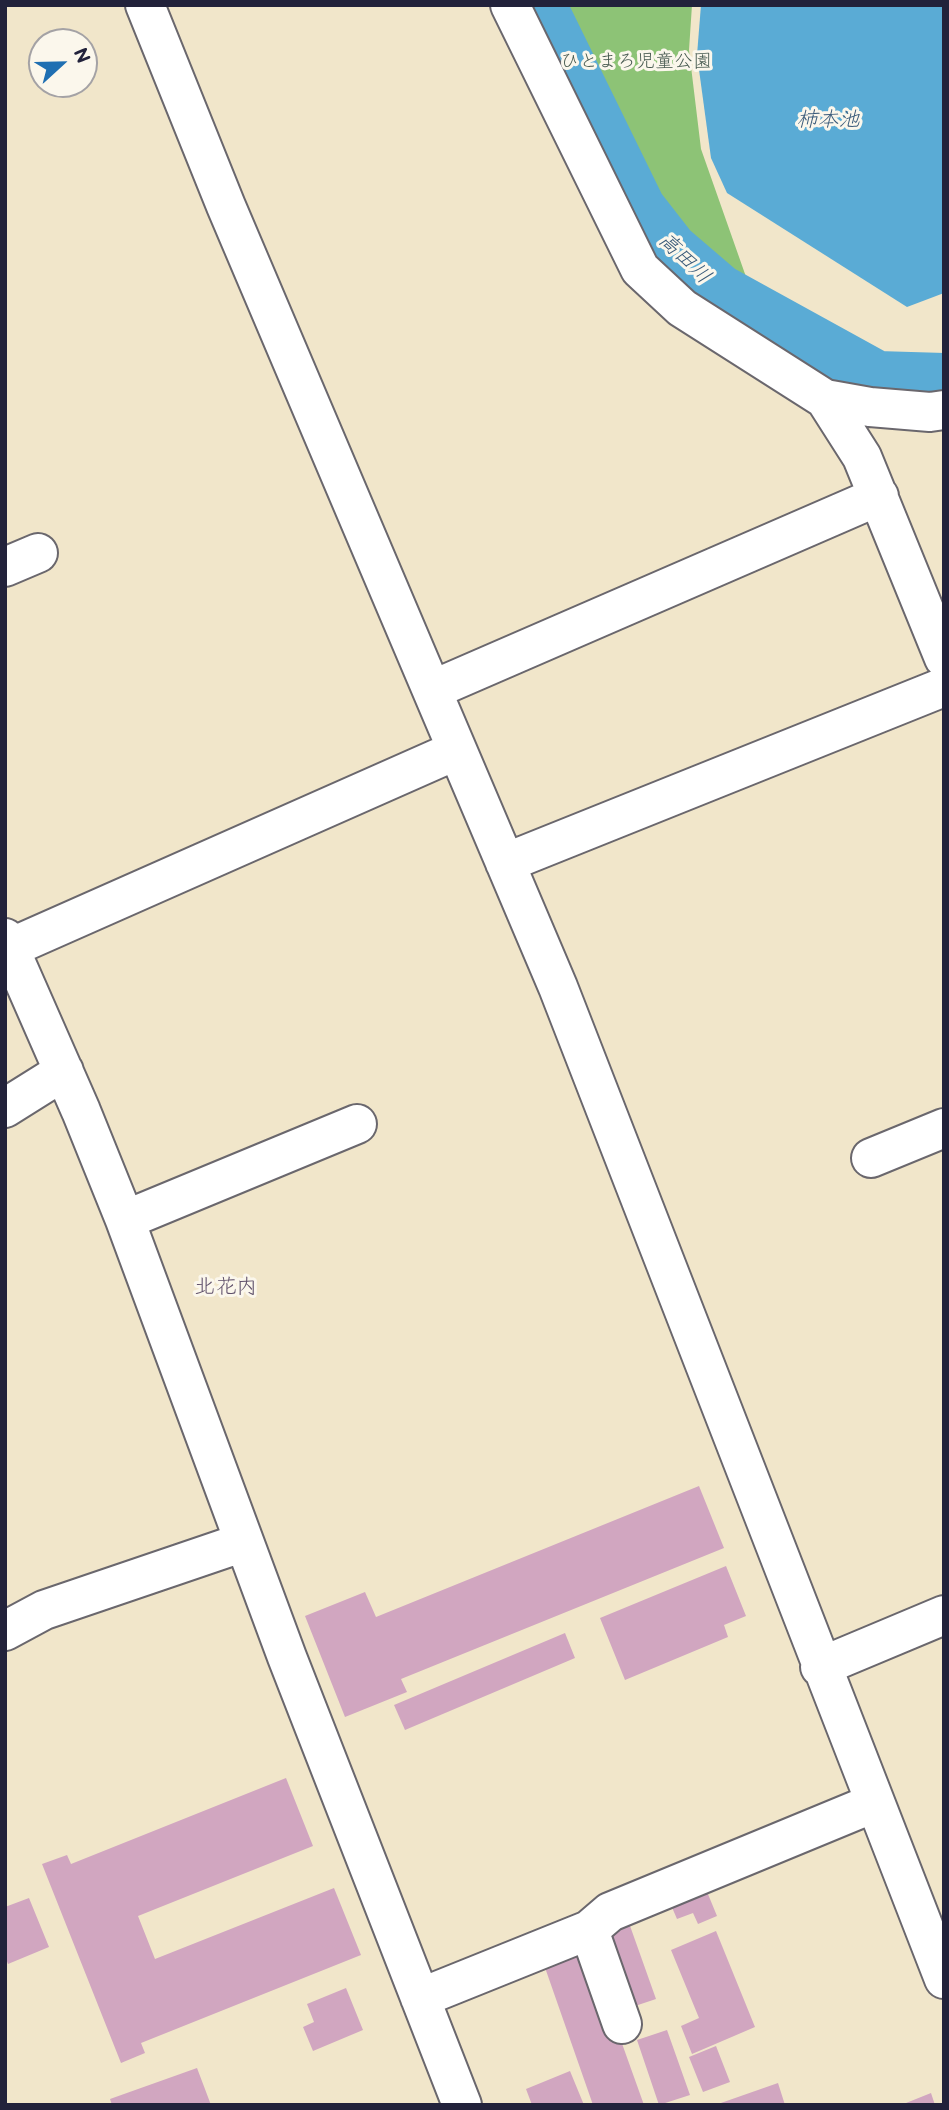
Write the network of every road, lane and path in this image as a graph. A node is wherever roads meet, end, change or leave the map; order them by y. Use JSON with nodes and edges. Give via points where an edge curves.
{"nodes":[{"id":1,"x":145,"y":5,"type":"edge"},
{"id":2,"x":510,"y":5,"type":"edge"},
{"id":3,"x":825,"y":399,"type":"junction"},
{"id":4,"x":944,"y":410,"type":"edge"},
{"id":5,"x":879,"y":496,"type":"junction"},
{"id":6,"x":944,"y":658,"type":"edge"},
{"id":7,"x":944,"y":687,"type":"edge"},
{"id":8,"x":432,"y":690,"type":"junction"},
{"id":9,"x":457,"y":750,"type":"junction"},
{"id":10,"x":505,"y":863,"type":"junction"},
{"id":11,"x":7,"y":945,"type":"edge"},
{"id":12,"x":64,"y":1072,"type":"junction"},
{"id":13,"x":5,"y":1108,"type":"edge"},
{"id":14,"x":357,"y":1124,"type":"dead end"},
{"id":15,"x":944,"y":1128,"type":"edge"},
{"id":16,"x":871,"y":1158,"type":"dead end"},
{"id":17,"x":125,"y":1220,"type":"junction"},
{"id":18,"x":244,"y":1542,"type":"junction"},
{"id":19,"x":944,"y":1615,"type":"edge"},
{"id":20,"x":5,"y":1631,"type":"edge"},
{"id":21,"x":820,"y":1667,"type":"junction"},
{"id":22,"x":874,"y":1803,"type":"junction"},
{"id":23,"x":589,"y":1930,"type":"junction"},
{"id":24,"x":944,"y":1979,"type":"edge"},
{"id":25,"x":420,"y":1998,"type":"junction"},
{"id":26,"x":622,"y":2024,"type":"dead end"},
{"id":27,"x":462,"y":2105,"type":"edge"}],
"edges":[{"from":1,"to":8,"type":"street"},
{"from":2,"to":3,"type":"street","via":[[640,269],[682,307]]},
{"from":3,"to":4,"type":"street","via":[[870,407]]},
{"from":3,"to":5,"type":"street","via":[[862,457]]},
{"from":5,"to":6,"type":"street"},
{"from":5,"to":8,"type":"street"},
{"from":7,"to":10,"type":"street"},
{"from":8,"to":9,"type":"street"},
{"from":9,"to":10,"type":"street"},
{"from":9,"to":11,"type":"street"},
{"from":10,"to":21,"type":"street","via":[[608,1112]]},
{"from":11,"to":12,"type":"street"},
{"from":12,"to":13,"type":"street"},
{"from":12,"to":17,"type":"street"},
{"from":14,"to":17,"type":"street"},
{"from":15,"to":16,"type":"street"},
{"from":17,"to":18,"type":"street"},
{"from":18,"to":20,"type":"street","via":[[44,1610]]},
{"from":18,"to":25,"type":"street"},
{"from":19,"to":21,"type":"street"},
{"from":21,"to":22,"type":"street"},
{"from":22,"to":23,"type":"street","via":[[610,1912]]},
{"from":22,"to":24,"type":"street"},
{"from":23,"to":25,"type":"street"},
{"from":23,"to":26,"type":"street"},
{"from":25,"to":27,"type":"street"}]}
